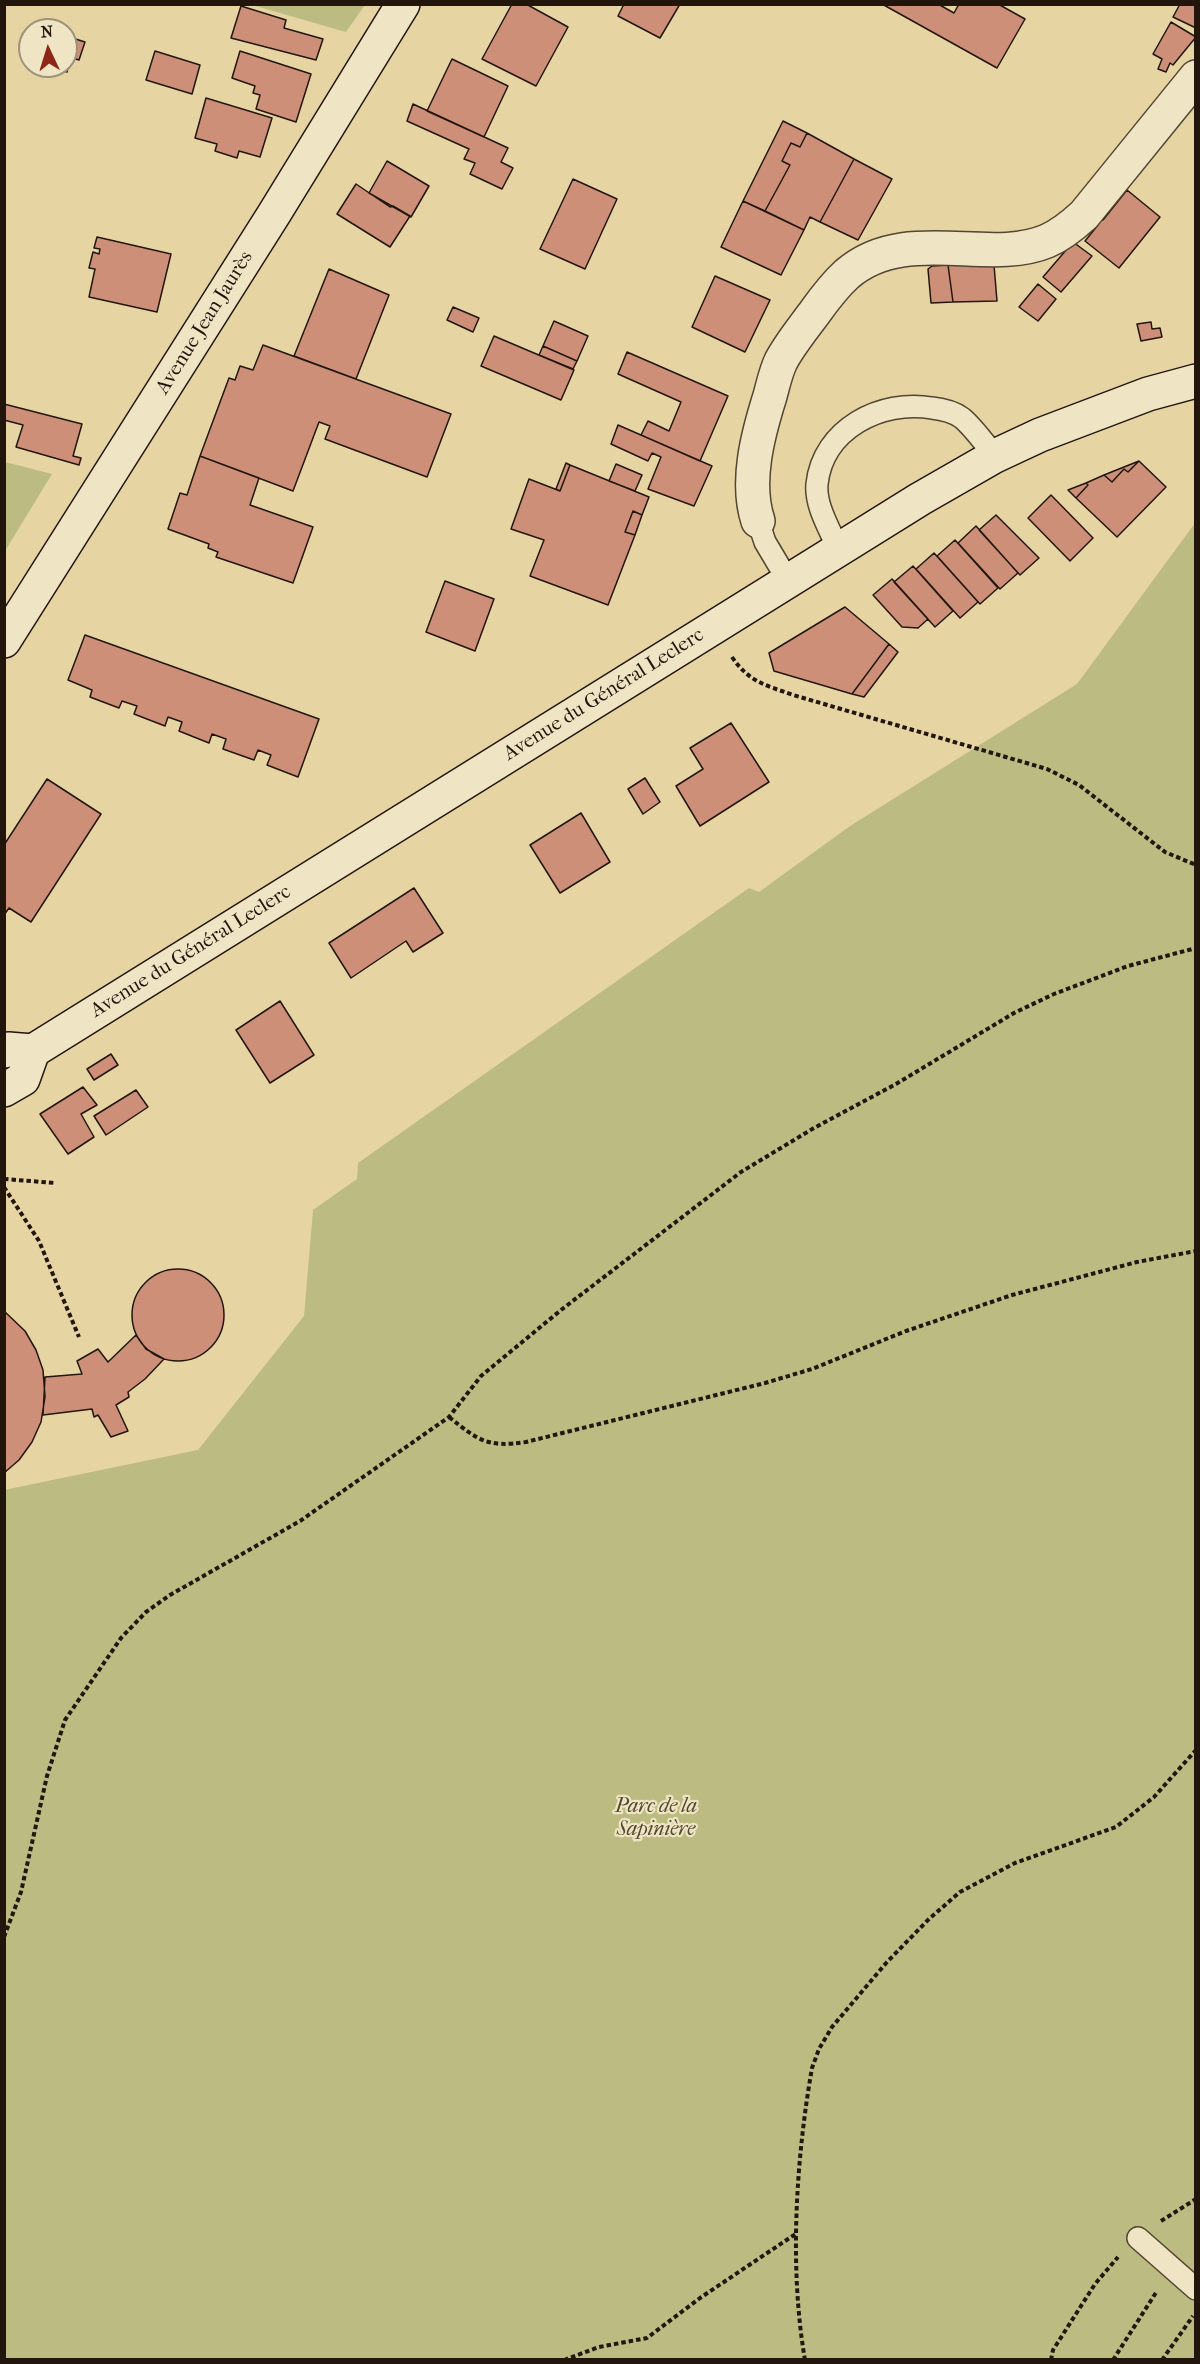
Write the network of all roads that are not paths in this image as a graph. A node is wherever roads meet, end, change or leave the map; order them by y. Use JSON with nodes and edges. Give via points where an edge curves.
{"nodes":[{"id":1,"x":403,"y":4,"type":"edge"},
{"id":2,"x":1196,"y":77,"type":"edge"},
{"id":3,"x":1196,"y":381,"type":"edge"},
{"id":4,"x":995,"y":456,"type":"junction"},
{"id":5,"x":758,"y":521,"type":"joint"},
{"id":6,"x":838,"y":549,"type":"junction"},
{"id":7,"x":787,"y":579,"type":"junction"},
{"id":8,"x":4,"y":640,"type":"edge"},
{"id":9,"x":19,"y":1051,"type":"edge"},
{"id":10,"x":4,"y":1090,"type":"edge"},
{"id":11,"x":1138,"y":2238,"type":"road end"},
{"id":12,"x":1196,"y":2289,"type":"edge"}],
"edges":[{"from":1,"to":8,"type":"street","name":"Avenue Jean Jaurès"},
{"from":2,"to":5,"type":"street","via":[[1067,231],[1026,247],[929,247],[875,257],[849,272],[829,292],[781,362],[756,459],[752,505]]},
{"from":3,"to":4,"type":"street","name":"Avenue du Général Leclerc","via":[[1077,420]]},
{"from":4,"to":6,"type":"street","name":"Avenue du Général Leclerc"},
{"from":4,"to":6,"type":"lane","via":[[961,418],[942,409],[904,405],[864,417],[835,441],[820,469],[818,501]]},
{"from":5,"to":7,"type":"lane","via":[[765,542]]},
{"from":6,"to":7,"type":"street","name":"Avenue du Général Leclerc"},
{"from":7,"to":9,"type":"street","name":"Avenue du Général Leclerc"},
{"from":9,"to":10,"type":"street","name":"Avenue du Général Leclerc","via":[[23,1078]]},
{"from":11,"to":12,"type":"lane"}]}
